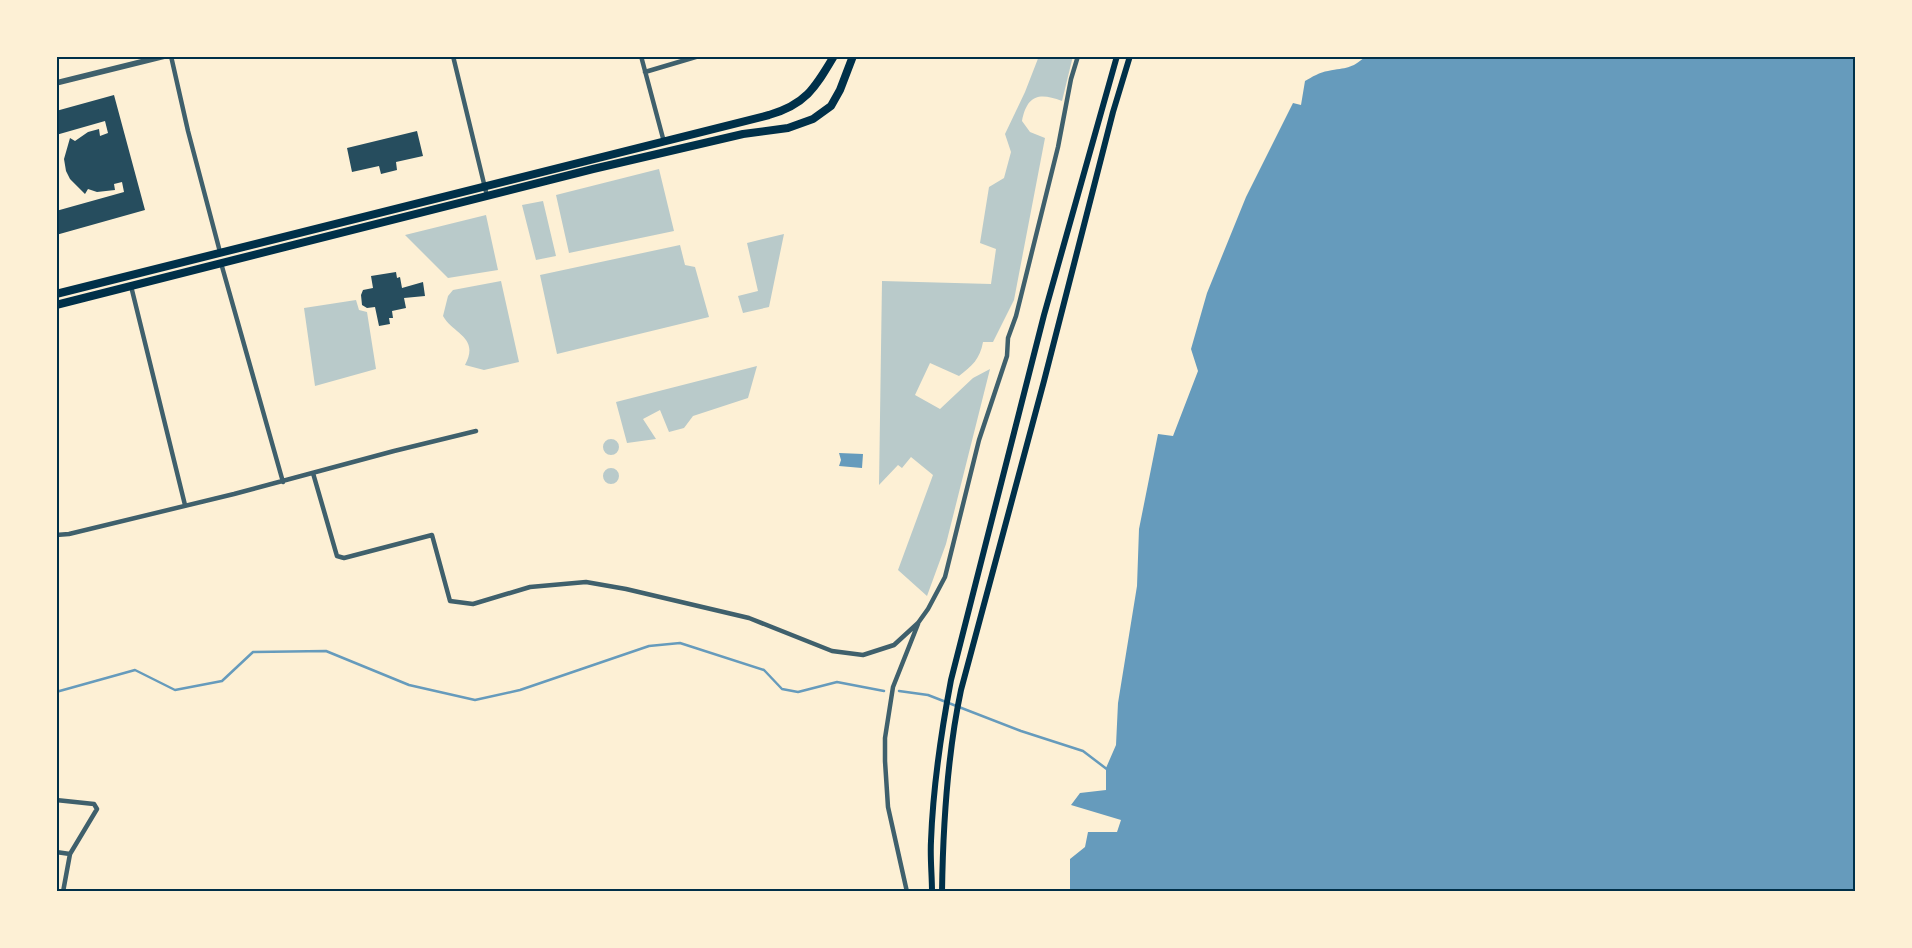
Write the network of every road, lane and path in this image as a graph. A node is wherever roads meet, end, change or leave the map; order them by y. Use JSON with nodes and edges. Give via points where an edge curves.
{"nodes":[{"id":1,"x":165,"y":56,"type":"edge"},
{"id":2,"x":171,"y":56,"type":"edge"},
{"id":3,"x":459,"y":56,"type":"edge"},
{"id":4,"x":642,"y":56,"type":"edge"},
{"id":5,"x":699,"y":56,"type":"edge"},
{"id":6,"x":834,"y":56,"type":"edge"},
{"id":7,"x":853,"y":56,"type":"edge"},
{"id":8,"x":1078,"y":56,"type":"edge"},
{"id":9,"x":1117,"y":56,"type":"edge"},
{"id":10,"x":1130,"y":56,"type":"edge"},
{"id":11,"x":453,"y":57,"type":"edge"},
{"id":12,"x":645,"y":72,"type":"junction"},
{"id":13,"x":56,"y":83,"type":"edge"},
{"id":14,"x":664,"y":142,"type":"junction"},
{"id":15,"x":486,"y":186,"type":"junction"},
{"id":16,"x":488,"y":196,"type":"junction"},
{"id":17,"x":220,"y":252,"type":"junction"},
{"id":18,"x":221,"y":263,"type":"junction"},
{"id":19,"x":131,"y":285,"type":"junction"},
{"id":20,"x":56,"y":294,"type":"edge"},
{"id":21,"x":56,"y":305,"type":"edge"},
{"id":22,"x":476,"y":431,"type":"dead end"},
{"id":23,"x":313,"y":473,"type":"junction"},
{"id":24,"x":283,"y":482,"type":"junction"},
{"id":25,"x":185,"y":505,"type":"junction"},
{"id":26,"x":56,"y":535,"type":"edge"},
{"id":27,"x":918,"y":623,"type":"junction"},
{"id":28,"x":56,"y":800,"type":"edge"},
{"id":29,"x":56,"y":852,"type":"edge"},
{"id":30,"x":70,"y":854,"type":"junction"},
{"id":31,"x":56,"y":885,"type":"edge"},
{"id":32,"x":63,"y":889,"type":"edge"},
{"id":33,"x":907,"y":892,"type":"edge"},
{"id":34,"x":932,"y":892,"type":"edge"},
{"id":35,"x":942,"y":892,"type":"edge"}],
"edges":[{"from":1,"to":13,"type":"street"},
{"from":2,"to":17,"type":"street"},
{"from":3,"to":11,"type":"street"},
{"from":4,"to":12,"type":"street"},
{"from":5,"to":12,"type":"street"},
{"from":6,"to":14,"type":"main road","via":[[806,97],[791,108]]},
{"from":7,"to":16,"type":"main road","via":[[831,106],[806,122],[713,141]]},
{"from":8,"to":27,"type":"street","via":[[1058,147],[1008,338],[1007,356],[979,440],[946,577]]},
{"from":9,"to":34,"type":"main road","via":[[1044,315],[952,680],[940,736],[931,842]]},
{"from":10,"to":35,"type":"main road","via":[[959,699],[948,765]]},
{"from":11,"to":15,"type":"street"},
{"from":12,"to":14,"type":"street"},
{"from":14,"to":15,"type":"main road"},
{"from":15,"to":16,"type":"street"},
{"from":15,"to":17,"type":"main road"},
{"from":16,"to":18,"type":"main road"},
{"from":17,"to":20,"type":"main road"},
{"from":18,"to":19,"type":"main road"},
{"from":18,"to":24,"type":"street"},
{"from":19,"to":21,"type":"main road"},
{"from":19,"to":25,"type":"street"},
{"from":22,"to":23,"type":"street"},
{"from":23,"to":24,"type":"street"},
{"from":23,"to":27,"type":"street","via":[[336,556],[344,558],[432,535],[450,601],[473,604],[530,587],[586,582],[626,588],[749,618],[832,651],[863,656],[894,645]]},
{"from":24,"to":25,"type":"street"},
{"from":25,"to":26,"type":"street"},
{"from":27,"to":33,"type":"street","via":[[893,687],[885,738],[888,807]]},
{"from":28,"to":30,"type":"street","via":[[94,804],[97,809]]},
{"from":29,"to":30,"type":"street"},
{"from":30,"to":32,"type":"street"},
{"from":31,"to":32,"type":"street"}]}
